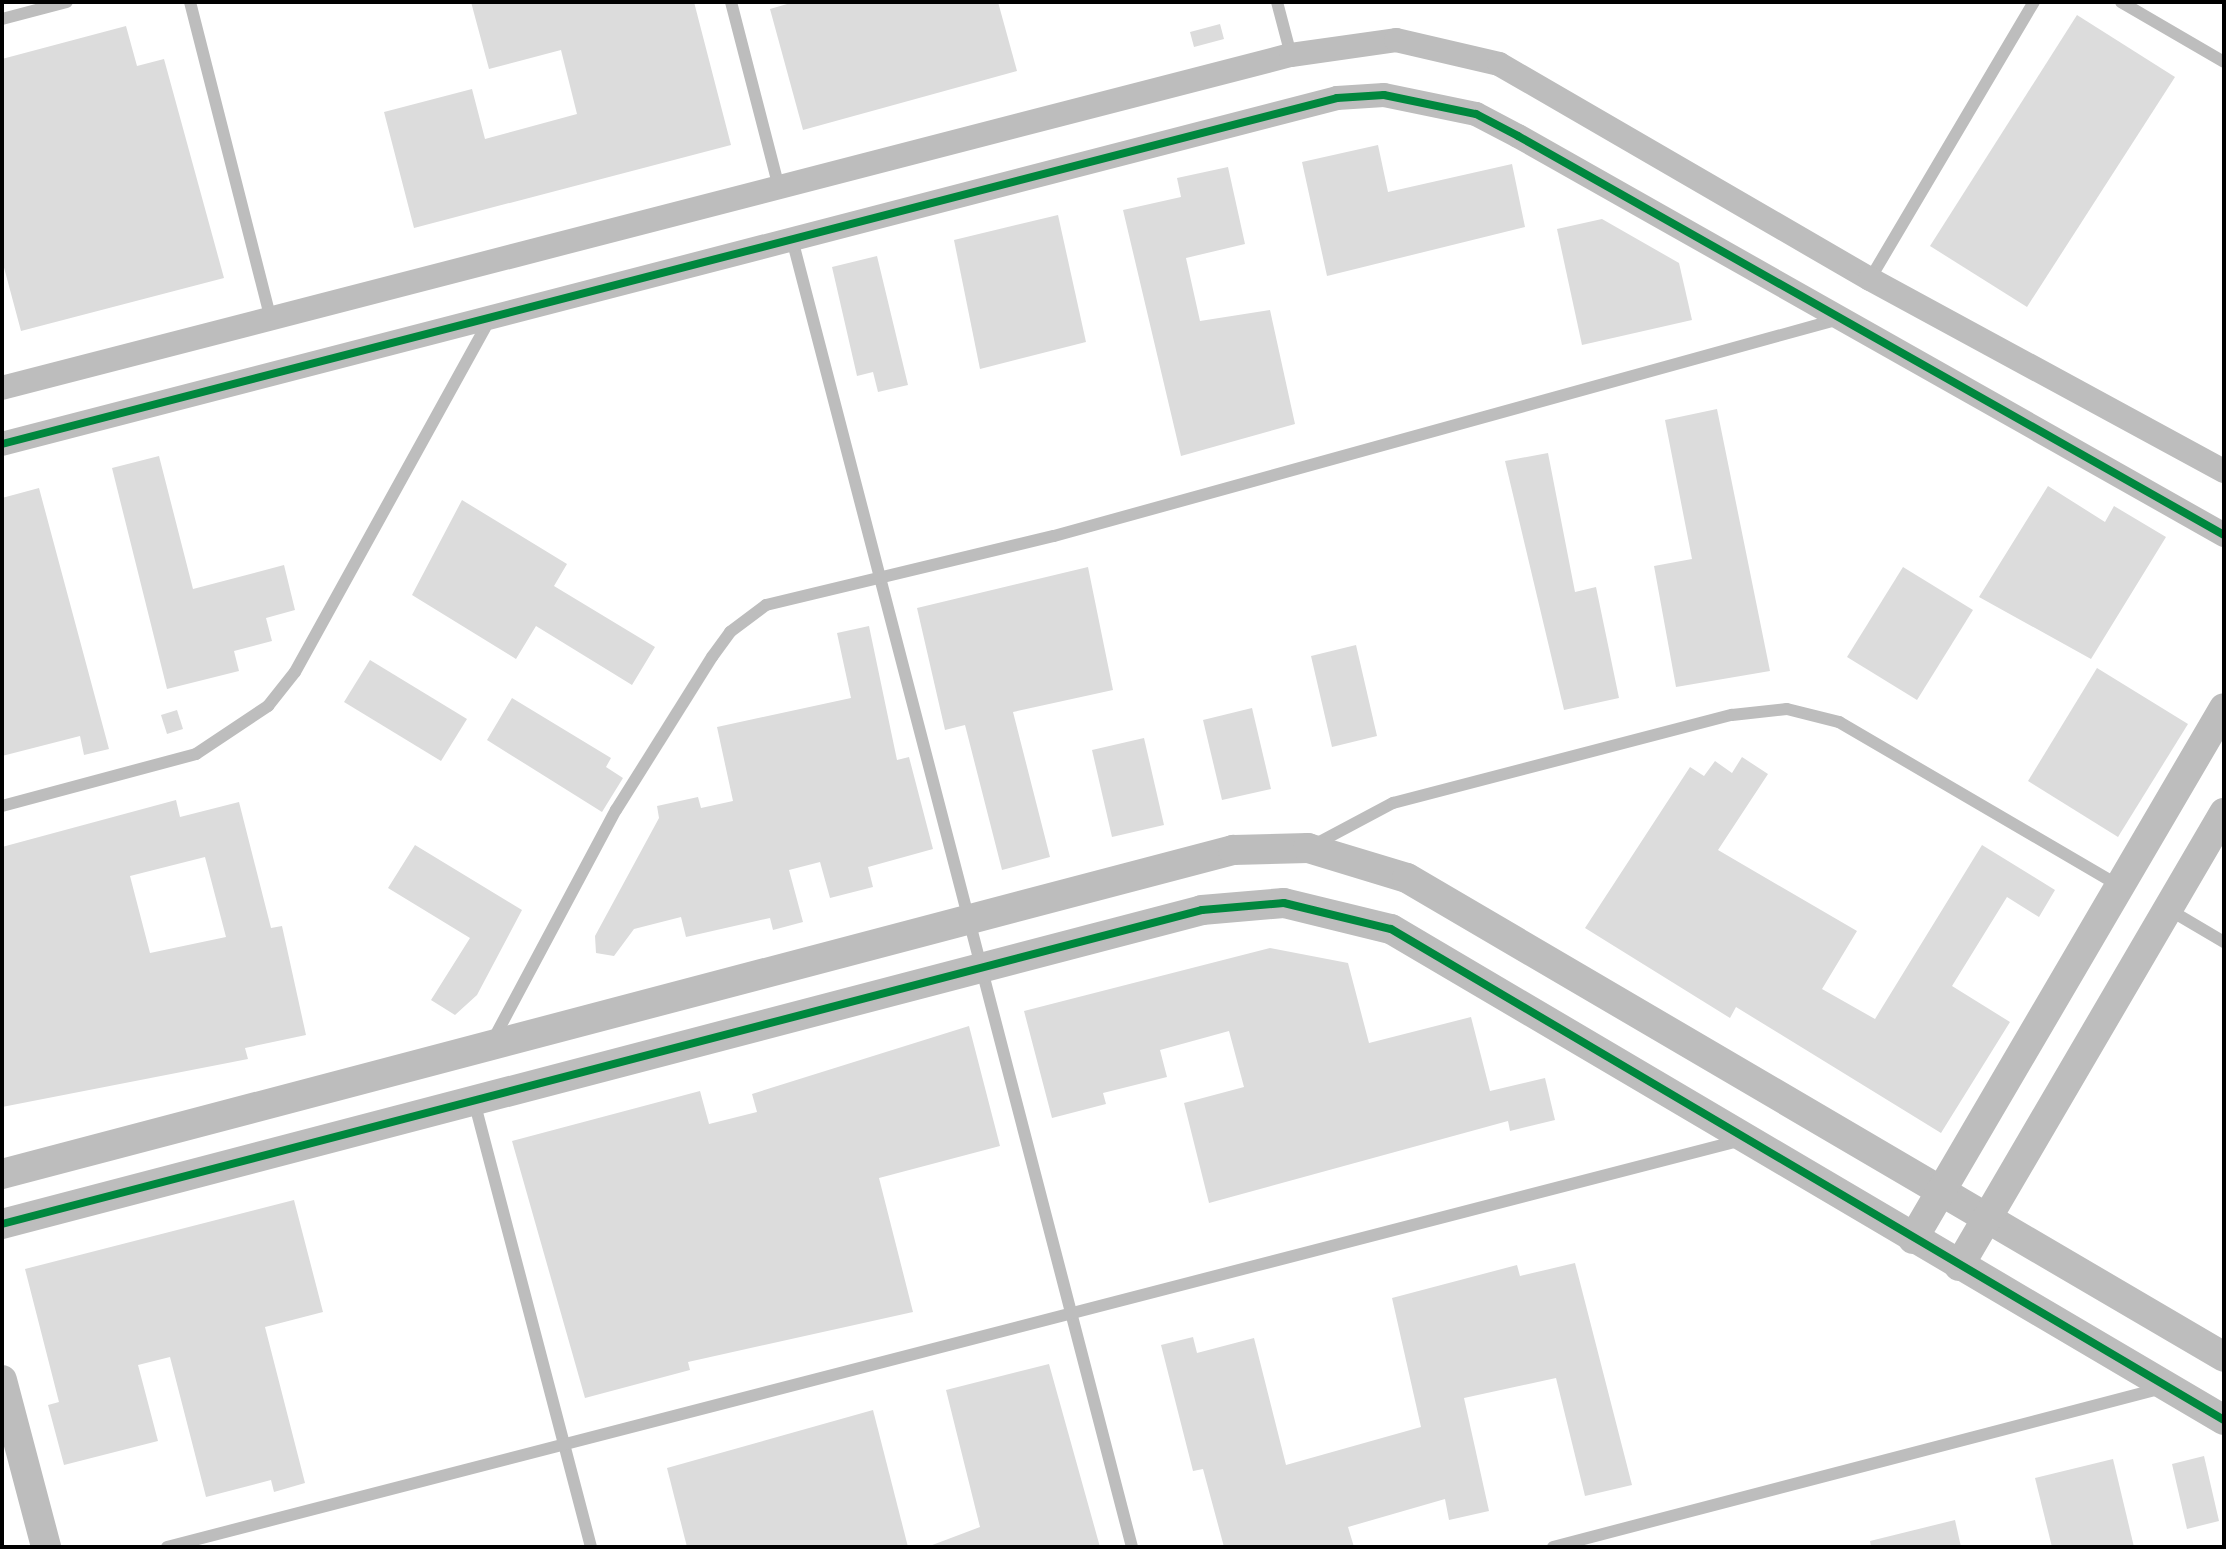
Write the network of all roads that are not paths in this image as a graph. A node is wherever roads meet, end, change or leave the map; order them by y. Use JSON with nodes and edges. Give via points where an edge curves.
{"nodes":[{"id":1,"x":67,"y":2,"type":"edge"},
{"id":2,"x":190,"y":2,"type":"edge"},
{"id":3,"x":731,"y":2,"type":"edge"},
{"id":4,"x":1277,"y":2,"type":"edge"},
{"id":5,"x":2034,"y":2,"type":"edge"},
{"id":6,"x":2121,"y":2,"type":"edge"},
{"id":7,"x":2,"y":19,"type":"edge"},
{"id":8,"x":1291,"y":55,"type":"junction"},
{"id":9,"x":2224,"y":62,"type":"edge"},
{"id":10,"x":779,"y":187,"type":"junction"},
{"id":11,"x":792,"y":239,"type":"junction"},
{"id":12,"x":1870,"y":279,"type":"junction"},
{"id":13,"x":492,"y":317,"type":"junction"},
{"id":14,"x":271,"y":319,"type":"junction"},
{"id":15,"x":1839,"y":319,"type":"junction"},
{"id":16,"x":2,"y":388,"type":"edge"},
{"id":17,"x":2,"y":444,"type":"edge"},
{"id":18,"x":2224,"y":471,"type":"edge"},
{"id":19,"x":2224,"y":535,"type":"edge"},
{"id":20,"x":875,"y":577,"type":"junction"},
{"id":21,"x":2224,"y":708,"type":"edge"},
{"id":22,"x":2,"y":806,"type":"edge"},
{"id":23,"x":2224,"y":813,"type":"edge"},
{"id":24,"x":1308,"y":848,"type":"junction"},
{"id":25,"x":2120,"y":886,"type":"junction"},
{"id":26,"x":2168,"y":909,"type":"junction"},
{"id":27,"x":969,"y":918,"type":"junction"},
{"id":28,"x":2224,"y":942,"type":"edge"},
{"id":29,"x":982,"y":968,"type":"junction"},
{"id":30,"x":490,"y":1047,"type":"junction"},
{"id":31,"x":474,"y":1101,"type":"junction"},
{"id":32,"x":1745,"y":1139,"type":"junction"},
{"id":33,"x":2,"y":1174,"type":"edge"},
{"id":34,"x":1941,"y":1191,"type":"junction"},
{"id":35,"x":1987,"y":1218,"type":"junction"},
{"id":36,"x":2,"y":1224,"type":"edge"},
{"id":37,"x":1913,"y":1239,"type":"junction"},
{"id":38,"x":1959,"y":1266,"type":"junction"},
{"id":39,"x":1071,"y":1312,"type":"junction"},
{"id":40,"x":2224,"y":1357,"type":"edge"},
{"id":41,"x":2,"y":1380,"type":"edge"},
{"id":42,"x":2165,"y":1387,"type":"junction"},
{"id":43,"x":2224,"y":1420,"type":"edge"},
{"id":44,"x":561,"y":1444,"type":"junction"},
{"id":45,"x":46,"y":1547,"type":"edge"},
{"id":46,"x":167,"y":1547,"type":"edge"},
{"id":47,"x":591,"y":1547,"type":"edge"},
{"id":48,"x":1132,"y":1547,"type":"edge"},
{"id":49,"x":1553,"y":1547,"type":"edge"}],
"edges":[{"from":1,"to":7,"type":"lane"},
{"from":2,"to":14,"type":"lane"},
{"from":3,"to":10,"type":"lane"},
{"from":4,"to":8,"type":"lane"},
{"from":5,"to":12,"type":"lane"},
{"from":6,"to":9,"type":"lane"},
{"from":8,"to":10,"type":"street"},
{"from":8,"to":12,"type":"street","via":[[1396,40],[1499,64]]},
{"from":10,"to":14,"type":"street"},
{"from":11,"to":13,"type":"street"},
{"from":11,"to":15,"type":"street","via":[[1337,98],[1384,95],[1476,114]]},
{"from":11,"to":20,"type":"lane"},
{"from":12,"to":18,"type":"street"},
{"from":13,"to":17,"type":"street"},
{"from":13,"to":22,"type":"lane","via":[[295,672],[268,706],[196,754]]},
{"from":14,"to":16,"type":"street"},
{"from":15,"to":19,"type":"street"},
{"from":15,"to":20,"type":"lane","via":[[1054,536]]},
{"from":20,"to":27,"type":"lane"},
{"from":20,"to":30,"type":"lane","via":[[766,605],[730,632],[616,810]]},
{"from":21,"to":25,"type":"street"},
{"from":23,"to":26,"type":"street"},
{"from":24,"to":25,"type":"lane","via":[[1393,803],[1741,712],[1787,709],[1855,730]]},
{"from":24,"to":27,"type":"street","via":[[1233,850]]},
{"from":24,"to":34,"type":"street","via":[[1407,878]]},
{"from":25,"to":34,"type":"street"},
{"from":26,"to":28,"type":"lane"},
{"from":26,"to":35,"type":"street"},
{"from":27,"to":29,"type":"lane"},
{"from":27,"to":30,"type":"street"},
{"from":29,"to":31,"type":"street"},
{"from":29,"to":32,"type":"street","via":[[1229,905],[1339,911],[1391,929]]},
{"from":29,"to":39,"type":"lane"},
{"from":30,"to":33,"type":"street"},
{"from":31,"to":36,"type":"street"},
{"from":31,"to":44,"type":"lane"},
{"from":32,"to":37,"type":"street"},
{"from":32,"to":39,"type":"lane"},
{"from":34,"to":35,"type":"street"},
{"from":34,"to":37,"type":"street"},
{"from":35,"to":38,"type":"street"},
{"from":35,"to":40,"type":"street"},
{"from":37,"to":38,"type":"street"},
{"from":38,"to":42,"type":"street"},
{"from":39,"to":44,"type":"lane"},
{"from":39,"to":48,"type":"lane"},
{"from":41,"to":45,"type":"street"},
{"from":42,"to":43,"type":"street"},
{"from":42,"to":49,"type":"lane"},
{"from":44,"to":46,"type":"lane"},
{"from":44,"to":47,"type":"lane"}]}
